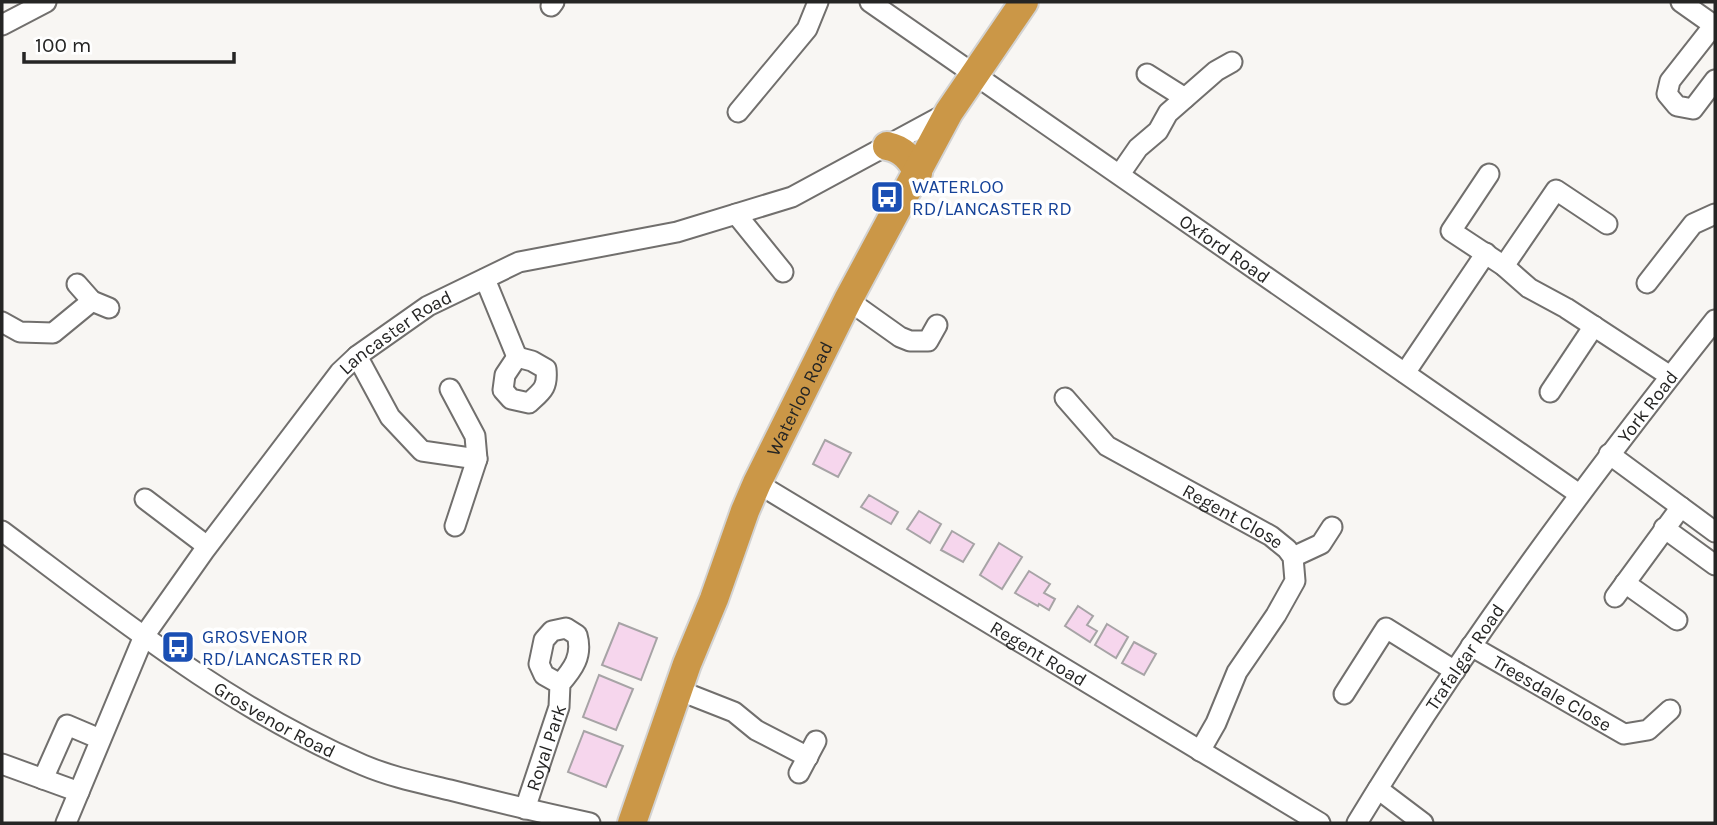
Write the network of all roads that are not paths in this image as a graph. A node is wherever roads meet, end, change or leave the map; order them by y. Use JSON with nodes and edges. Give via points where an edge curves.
{"nodes":[{"id":1,"x":46,"y":2,"type":"edge"},
{"id":2,"x":818,"y":2,"type":"edge"},
{"id":3,"x":870,"y":2,"type":"edge"},
{"id":4,"x":1024,"y":2,"type":"edge"},
{"id":5,"x":1681,"y":2,"type":"edge"},
{"id":6,"x":2,"y":25,"type":"edge"},
{"id":7,"x":1714,"y":26,"type":"edge"},
{"id":8,"x":1232,"y":62,"type":"dead end"},
{"id":9,"x":975,"y":73,"type":"junction"},
{"id":10,"x":1147,"y":74,"type":"dead end"},
{"id":11,"x":1715,"y":80,"type":"edge"},
{"id":12,"x":1185,"y":98,"type":"junction"},
{"id":13,"x":949,"y":111,"type":"junction"},
{"id":14,"x":738,"y":112,"type":"dead end"},
{"id":15,"x":887,"y":146,"type":"junction"},
{"id":16,"x":918,"y":173,"type":"junction"},
{"id":17,"x":1120,"y":173,"type":"junction"},
{"id":18,"x":1489,"y":173,"type":"dead end"},
{"id":19,"x":736,"y":214,"type":"junction"},
{"id":20,"x":1715,"y":214,"type":"edge"},
{"id":21,"x":1607,"y":224,"type":"dead end"},
{"id":22,"x":1486,"y":253,"type":"junction"},
{"id":23,"x":1504,"y":266,"type":"junction"},
{"id":24,"x":783,"y":272,"type":"dead end"},
{"id":25,"x":485,"y":279,"type":"junction"},
{"id":26,"x":77,"y":284,"type":"dead end"},
{"id":27,"x":1647,"y":284,"type":"dead end"},
{"id":28,"x":848,"y":300,"type":"junction"},
{"id":29,"x":1715,"y":320,"type":"edge"},
{"id":30,"x":2,"y":322,"type":"edge"},
{"id":31,"x":937,"y":325,"type":"dead end"},
{"id":32,"x":1594,"y":326,"type":"junction"},
{"id":33,"x":357,"y":356,"type":"junction"},
{"id":34,"x":517,"y":357,"type":"dead end"},
{"id":35,"x":1405,"y":373,"type":"junction"},
{"id":36,"x":1670,"y":376,"type":"junction"},
{"id":37,"x":450,"y":389,"type":"dead end"},
{"id":38,"x":1550,"y":392,"type":"dead end"},
{"id":39,"x":1065,"y":398,"type":"dead end"},
{"id":40,"x":1609,"y":454,"type":"junction"},
{"id":41,"x":477,"y":459,"type":"junction"},
{"id":42,"x":757,"y":483,"type":"junction"},
{"id":43,"x":1579,"y":494,"type":"junction"},
{"id":44,"x":145,"y":499,"type":"dead end"},
{"id":45,"x":1681,"y":507,"type":"junction"},
{"id":46,"x":455,"y":526,"type":"dead end"},
{"id":47,"x":1332,"y":527,"type":"dead end"},
{"id":48,"x":1664,"y":528,"type":"junction"},
{"id":49,"x":2,"y":531,"type":"edge"},
{"id":50,"x":1715,"y":532,"type":"edge"},
{"id":51,"x":207,"y":546,"type":"junction"},
{"id":52,"x":1293,"y":557,"type":"junction"},
{"id":53,"x":1715,"y":565,"type":"edge"},
{"id":54,"x":1676,"y":620,"type":"dead end"},
{"id":55,"x":144,"y":636,"type":"junction"},
{"id":56,"x":1471,"y":646,"type":"junction"},
{"id":57,"x":1455,"y":671,"type":"junction"},
{"id":58,"x":559,"y":684,"type":"dead end"},
{"id":59,"x":678,"y":690,"type":"junction"},
{"id":60,"x":1344,"y":694,"type":"dead end"},
{"id":61,"x":1670,"y":710,"type":"dead end"},
{"id":62,"x":100,"y":739,"type":"junction"},
{"id":63,"x":1200,"y":751,"type":"junction"},
{"id":64,"x":808,"y":757,"type":"dead end"},
{"id":65,"x":2,"y":764,"type":"edge"},
{"id":66,"x":43,"y":779,"type":"junction"},
{"id":67,"x":1378,"y":789,"type":"junction"},
{"id":68,"x":79,"y":792,"type":"junction"},
{"id":69,"x":525,"y":809,"type":"junction"},
{"id":70,"x":66,"y":823,"type":"edge"},
{"id":71,"x":590,"y":823,"type":"edge"},
{"id":72,"x":632,"y":823,"type":"edge"},
{"id":73,"x":1320,"y":823,"type":"edge"},
{"id":74,"x":1357,"y":823,"type":"edge"},
{"id":75,"x":1423,"y":823,"type":"edge"}],
"edges":[{"from":1,"to":6,"type":"street"},
{"from":2,"to":14,"type":"street","via":[[807,29]]},
{"from":3,"to":9,"type":"street","name":"Oxford Road"},
{"from":4,"to":9,"type":"highway","name":"Waterloo Road"},
{"from":5,"to":7,"type":"street"},
{"from":7,"to":11,"type":"street","via":[[1670,81],[1667,94],[1676,106],[1693,110]]},
{"from":8,"to":12,"type":"street"},
{"from":9,"to":13,"type":"highway","name":"Waterloo Road"},
{"from":9,"to":17,"type":"street","name":"Oxford Road"},
{"from":10,"to":12,"type":"street"},
{"from":12,"to":17,"type":"street"},
{"from":13,"to":15,"type":"street","name":"Lancaster Road"},
{"from":13,"to":16,"type":"highway","name":"Waterloo Road"},
{"from":15,"to":16,"type":"highway","via":[[900,149]]},
{"from":15,"to":19,"type":"street","name":"Lancaster Road","via":[[792,197]]},
{"from":16,"to":28,"type":"highway","name":"Waterloo Road"},
{"from":17,"to":35,"type":"street","name":"Oxford Road"},
{"from":18,"to":22,"type":"street","via":[[1451,231]]},
{"from":19,"to":24,"type":"street"},
{"from":19,"to":25,"type":"street","name":"Lancaster Road","via":[[677,232],[519,262]]},
{"from":20,"to":27,"type":"street","via":[[1693,224]]},
{"from":21,"to":23,"type":"street","via":[[1556,190]]},
{"from":22,"to":23,"type":"street"},
{"from":22,"to":35,"type":"street"},
{"from":23,"to":32,"type":"street","via":[[1529,288]]},
{"from":25,"to":33,"type":"street","name":"Lancaster Road","via":[[428,306]]},
{"from":25,"to":34,"type":"street"},
{"from":26,"to":30,"type":"street","via":[[101,304],[53,333],[20,332]]},
{"from":28,"to":31,"type":"street","via":[[910,341],[928,341]]},
{"from":28,"to":42,"type":"highway","name":"Waterloo Road"},
{"from":29,"to":36,"type":"street","name":"York Road"},
{"from":32,"to":36,"type":"street"},
{"from":32,"to":38,"type":"street"},
{"from":33,"to":41,"type":"street","via":[[390,417],[422,451]]},
{"from":33,"to":51,"type":"street","name":"Lancaster Road"},
{"from":35,"to":43,"type":"street","name":"Oxford Road"},
{"from":36,"to":40,"type":"street","name":"York Road"},
{"from":37,"to":41,"type":"street","via":[[475,436]]},
{"from":39,"to":52,"type":"street","name":"Regent Close","via":[[1107,446],[1271,536]]},
{"from":40,"to":43,"type":"street","name":"York Road"},
{"from":40,"to":45,"type":"street"},
{"from":41,"to":46,"type":"street"},
{"from":42,"to":59,"type":"highway","name":"Waterloo Road"},
{"from":42,"to":63,"type":"street","name":"Regent Road"},
{"from":43,"to":56,"type":"street","name":"Trafalgar Road"},
{"from":44,"to":51,"type":"street"},
{"from":45,"to":48,"type":"street"},
{"from":45,"to":50,"type":"street"},
{"from":47,"to":52,"type":"street","via":[[1321,544]]},
{"from":48,"to":53,"type":"street"},
{"from":48,"to":54,"type":"street","via":[[1620,590]]},
{"from":49,"to":55,"type":"street","name":"Grosvenor Road"},
{"from":51,"to":55,"type":"street","name":"Lancaster Road"},
{"from":52,"to":63,"type":"street","name":"Regent Close","via":[[1295,581],[1237,672]]},
{"from":55,"to":62,"type":"street","name":"Lancaster Road"},
{"from":55,"to":69,"type":"street","name":"Grosvenor Road","via":[[265,716],[365,766]]},
{"from":56,"to":57,"type":"street","name":"Trafalgar Road"},
{"from":56,"to":61,"type":"street","name":"Treesdale Close","via":[[1625,734],[1648,730]]},
{"from":57,"to":60,"type":"street","via":[[1386,628]]},
{"from":57,"to":67,"type":"street","name":"Trafalgar Road"},
{"from":58,"to":69,"type":"street","name":"Royal Park","via":[[559,707]]},
{"from":59,"to":64,"type":"street","via":[[734,712],[756,730]]},
{"from":59,"to":72,"type":"highway","name":"Waterloo Road"},
{"from":62,"to":66,"type":"street","via":[[67,725]]},
{"from":62,"to":68,"type":"street","name":"Lancaster Road"},
{"from":63,"to":73,"type":"street","name":"Regent Road"},
{"from":65,"to":66,"type":"street"},
{"from":66,"to":68,"type":"street"},
{"from":67,"to":74,"type":"street","name":"Trafalgar Road"},
{"from":67,"to":75,"type":"street"},
{"from":68,"to":70,"type":"street","name":"Lancaster Road"},
{"from":69,"to":71,"type":"street","name":"Grosvenor Road"}]}
